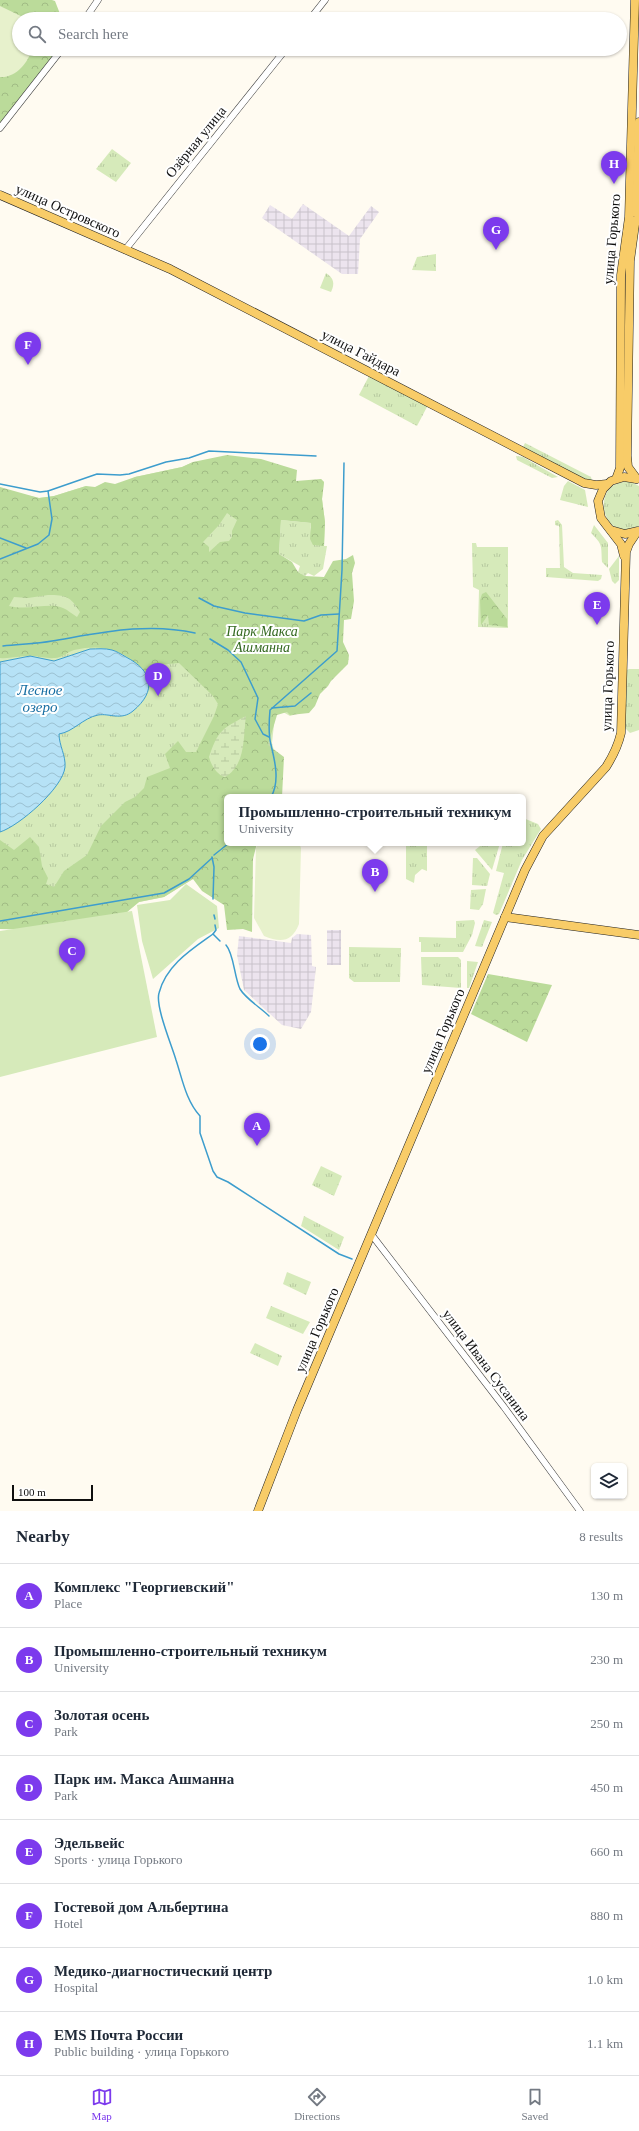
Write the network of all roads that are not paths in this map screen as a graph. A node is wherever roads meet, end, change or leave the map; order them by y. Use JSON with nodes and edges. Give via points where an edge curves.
{"nodes":[{"id":1,"x":98,"y":0,"type":"edge"},
{"id":2,"x":325,"y":0,"type":"edge"},
{"id":3,"x":635,"y":0,"type":"edge"},
{"id":4,"x":90,"y":12,"type":"edge"},
{"id":5,"x":316,"y":12,"type":"edge"},
{"id":6,"x":57,"y":56,"type":"edge"},
{"id":7,"x":280,"y":56,"type":"edge"},
{"id":8,"x":639,"y":122,"type":"edge"},
{"id":9,"x":0,"y":128,"type":"edge"},
{"id":10,"x":0,"y":195,"type":"edge"},
{"id":11,"x":634,"y":225,"type":"edge"},
{"id":12,"x":125,"y":250,"type":"junction"},
{"id":13,"x":616,"y":479,"type":"junction"},
{"id":14,"x":638,"y":480,"type":"edge"},
{"id":15,"x":584,"y":483,"type":"junction"},
{"id":16,"x":608,"y":484,"type":"junction"},
{"id":17,"x":598,"y":504,"type":"junction"},
{"id":18,"x":607,"y":527,"type":"junction"},
{"id":19,"x":638,"y":532,"type":"edge"},
{"id":20,"x":625,"y":569,"type":"junction"},
{"id":21,"x":505,"y":917,"type":"junction"},
{"id":22,"x":639,"y":935,"type":"edge"},
{"id":23,"x":371,"y":1234,"type":"junction"},
{"id":24,"x":258,"y":1511,"type":"edge"},
{"id":25,"x":580,"y":1511,"type":"edge"}],
"edges":[{"from":1,"to":4,"type":"street"},
{"from":2,"to":5,"type":"street"},
{"from":3,"to":11,"type":"main road","name":"улица Горького"},
{"from":6,"to":9,"type":"street"},
{"from":7,"to":12,"type":"street","name":"Озёрная улица"},
{"from":8,"to":11,"type":"main road","name":"улица Горького"},
{"from":10,"to":12,"type":"main road","name":"улица Островского"},
{"from":11,"to":13,"type":"main road","name":"улица Горького","via":[[621,275],[620,468]]},
{"from":11,"to":14,"type":"main road","name":"улица Горького","via":[[630,261],[627,456],[628,467]]},
{"from":12,"to":15,"type":"main road","name":"улица Гайдара","via":[[192,281]]},
{"from":13,"to":14,"type":"main road","name":"улица Горького","via":[[629,477]]},
{"from":13,"to":16,"type":"main road"},
{"from":15,"to":16,"type":"main road","name":"улица Гайдара","via":[[596,486]]},
{"from":15,"to":17,"type":"main road","name":"улица Гайдара"},
{"from":16,"to":17,"type":"main road","via":[[600,495]]},
{"from":17,"to":18,"type":"main road","name":"улица Горького","via":[[599,516]]},
{"from":18,"to":19,"type":"main road","name":"улица Горького","via":[[621,534]]},
{"from":18,"to":20,"type":"main road","name":"улица Горького","via":[[621,544]]},
{"from":19,"to":20,"type":"main road","name":"улица Горького","via":[[627,549]]},
{"from":20,"to":21,"type":"main road","name":"улица Горького","via":[[619,742],[606,767],[539,842]]},
{"from":21,"to":22,"type":"main road"},
{"from":21,"to":23,"type":"main road","name":"улица Горького"},
{"from":23,"to":24,"type":"main road","name":"улица Горького","via":[[297,1410]]},
{"from":23,"to":25,"type":"street","name":"улица Ивана Сусанина"}]}
